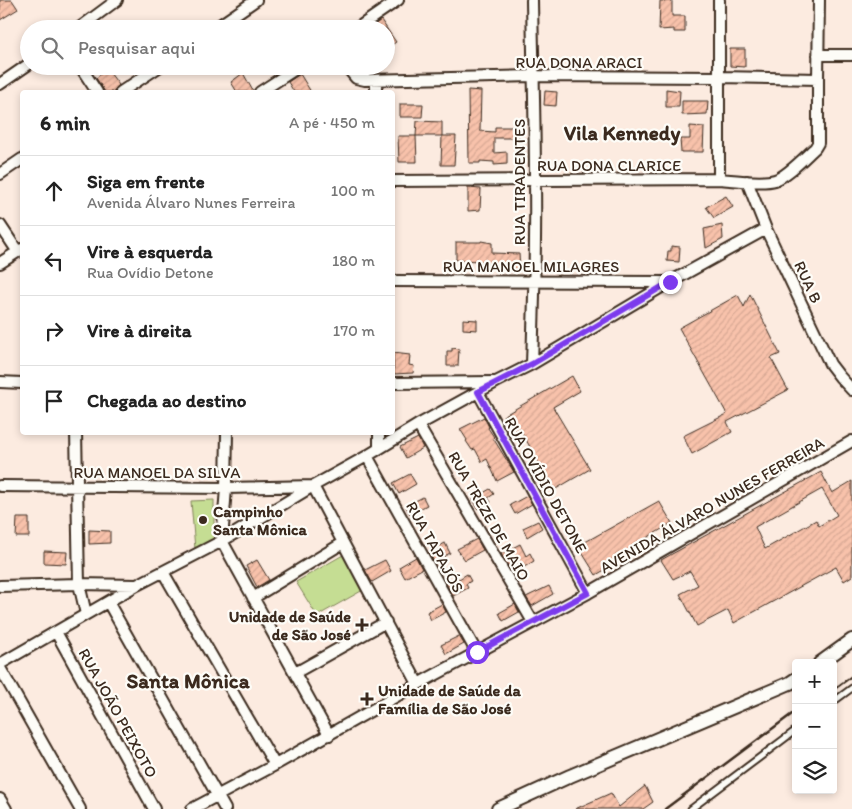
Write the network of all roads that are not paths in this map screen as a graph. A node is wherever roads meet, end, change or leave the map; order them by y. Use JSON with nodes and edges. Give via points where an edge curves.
{"nodes":[{"id":1,"x":117,"y":0,"type":"edge"},
{"id":2,"x":256,"y":0,"type":"edge"},
{"id":3,"x":398,"y":0,"type":"edge"},
{"id":4,"x":532,"y":0,"type":"edge"},
{"id":5,"x":719,"y":0,"type":"edge"},
{"id":6,"x":819,"y":0,"type":"edge"},
{"id":7,"x":90,"y":20,"type":"edge"},
{"id":8,"x":227,"y":20,"type":"edge"},
{"id":9,"x":369,"y":20,"type":"edge"},
{"id":10,"x":852,"y":54,"type":"edge"},
{"id":11,"x":818,"y":55,"type":"junction"},
{"id":12,"x":20,"y":70,"type":"edge"},
{"id":13,"x":86,"y":75,"type":"edge"},
{"id":14,"x":146,"y":75,"type":"edge"},
{"id":15,"x":286,"y":75,"type":"edge"},
{"id":16,"x":354,"y":75,"type":"edge"},
{"id":17,"x":533,"y":76,"type":"junction"},
{"id":18,"x":720,"y":77,"type":"junction"},
{"id":19,"x":818,"y":79,"type":"junction"},
{"id":20,"x":376,"y":80,"type":"junction"},
{"id":21,"x":0,"y":84,"type":"edge"},
{"id":22,"x":96,"y":90,"type":"edge"},
{"id":23,"x":124,"y":90,"type":"edge"},
{"id":24,"x":263,"y":90,"type":"edge"},
{"id":25,"x":376,"y":90,"type":"edge"},
{"id":26,"x":20,"y":160,"type":"edge"},
{"id":27,"x":0,"y":174,"type":"edge"},
{"id":28,"x":719,"y":179,"type":"junction"},
{"id":29,"x":536,"y":181,"type":"junction"},
{"id":30,"x":747,"y":181,"type":"junction"},
{"id":31,"x":395,"y":182,"type":"edge"},
{"id":32,"x":0,"y":225,"type":"edge"},
{"id":33,"x":766,"y":229,"type":"junction"},
{"id":34,"x":20,"y":250,"type":"edge"},
{"id":35,"x":0,"y":264,"type":"edge"},
{"id":36,"x":395,"y":281,"type":"edge"},
{"id":37,"x":535,"y":281,"type":"junction"},
{"id":38,"x":670,"y":282,"type":"junction"},
{"id":39,"x":532,"y":364,"type":"junction"},
{"id":40,"x":0,"y":382,"type":"edge"},
{"id":41,"x":496,"y":382,"type":"junction"},
{"id":42,"x":20,"y":383,"type":"edge"},
{"id":43,"x":395,"y":383,"type":"edge"},
{"id":44,"x":852,"y":390,"type":"edge"},
{"id":45,"x":478,"y":392,"type":"junction"},
{"id":46,"x":418,"y":425,"type":"junction"},
{"id":47,"x":76,"y":435,"type":"edge"},
{"id":48,"x":227,"y":435,"type":"edge"},
{"id":49,"x":379,"y":435,"type":"edge"},
{"id":50,"x":852,"y":441,"type":"edge"},
{"id":51,"x":379,"y":448,"type":"junction"},
{"id":52,"x":368,"y":456,"type":"junction"},
{"id":53,"x":0,"y":486,"type":"edge"},
{"id":54,"x":314,"y":486,"type":"junction"},
{"id":55,"x":77,"y":487,"type":"junction"},
{"id":56,"x":226,"y":488,"type":"junction"},
{"id":57,"x":222,"y":541,"type":"junction"},
{"id":58,"x":343,"y":543,"type":"junction"},
{"id":59,"x":163,"y":572,"type":"junction"},
{"id":60,"x":79,"y":584,"type":"junction"},
{"id":61,"x":137,"y":585,"type":"junction"},
{"id":62,"x":0,"y":586,"type":"edge"},
{"id":63,"x":588,"y":593,"type":"junction"},
{"id":64,"x":253,"y":598,"type":"junction"},
{"id":65,"x":108,"y":602,"type":"junction"},
{"id":66,"x":86,"y":614,"type":"junction"},
{"id":67,"x":386,"y":622,"type":"junction"},
{"id":68,"x":533,"y":622,"type":"junction"},
{"id":69,"x":56,"y":632,"type":"junction"},
{"id":70,"x":852,"y":640,"type":"edge"},
{"id":71,"x":477,"y":652,"type":"junction"},
{"id":72,"x":826,"y":659,"type":"edge"},
{"id":73,"x":0,"y":666,"type":"edge"},
{"id":74,"x":295,"y":673,"type":"junction"},
{"id":75,"x":792,"y":682,"type":"edge"},
{"id":76,"x":418,"y":684,"type":"junction"},
{"id":77,"x":852,"y":688,"type":"edge"},
{"id":78,"x":837,"y":699,"type":"edge"},
{"id":79,"x":792,"y":733,"type":"edge"},
{"id":80,"x":329,"y":734,"type":"junction"},
{"id":81,"x":274,"y":765,"type":"junction"},
{"id":82,"x":218,"y":795,"type":"junction"},
{"id":83,"x":0,"y":799,"type":"edge"},
{"id":84,"x":6,"y":809,"type":"edge"},
{"id":85,"x":80,"y":809,"type":"edge"},
{"id":86,"x":154,"y":809,"type":"edge"},
{"id":87,"x":192,"y":809,"type":"edge"},
{"id":88,"x":225,"y":809,"type":"edge"},
{"id":89,"x":498,"y":809,"type":"edge"},
{"id":90,"x":691,"y":809,"type":"edge"}],
"edges":[{"from":1,"to":7,"type":"street"},
{"from":2,"to":8,"type":"street"},
{"from":3,"to":9,"type":"street"},
{"from":4,"to":17,"type":"street","name":"RUA TIRADENTES"},
{"from":5,"to":18,"type":"street"},
{"from":6,"to":11,"type":"street"},
{"from":10,"to":11,"type":"street"},
{"from":11,"to":19,"type":"street"},
{"from":12,"to":21,"type":"street"},
{"from":13,"to":22,"type":"street"},
{"from":14,"to":23,"type":"street"},
{"from":15,"to":24,"type":"street"},
{"from":16,"to":20,"type":"street","name":"RUA DONA ARACI"},
{"from":17,"to":18,"type":"street","name":"RUA DONA ARACI"},
{"from":17,"to":20,"type":"street","name":"RUA DONA ARACI"},
{"from":17,"to":29,"type":"street","name":"RUA TIRADENTES"},
{"from":18,"to":19,"type":"street","name":"RUA DONA ARACI"},
{"from":18,"to":28,"type":"street"},
{"from":19,"to":30,"type":"street","name":"RUA DONA CLARICE","via":[[818,144],[782,177],[767,182]]},
{"from":20,"to":25,"type":"street"},
{"from":26,"to":27,"type":"street"},
{"from":28,"to":29,"type":"street","name":"RUA DONA CLARICE"},
{"from":28,"to":30,"type":"street","name":"RUA DONA CLARICE"},
{"from":29,"to":31,"type":"street","name":"RUA DONA CLARICE"},
{"from":29,"to":37,"type":"street","name":"RUA TIRADENTES"},
{"from":30,"to":33,"type":"street","name":"RUA B"},
{"from":32,"to":34,"type":"street"},
{"from":33,"to":38,"type":"street"},
{"from":33,"to":44,"type":"street","name":"RUA B","via":[[830,364]]},
{"from":34,"to":35,"type":"street"},
{"from":36,"to":37,"type":"street","name":"RUA MANOEL MILAGRES"},
{"from":37,"to":38,"type":"street","name":"RUA MANOEL MILAGRES"},
{"from":37,"to":39,"type":"street","name":"RUA TIRADENTES"},
{"from":38,"to":39,"type":"street"},
{"from":39,"to":41,"type":"street"},
{"from":40,"to":42,"type":"street"},
{"from":41,"to":43,"type":"street"},
{"from":41,"to":45,"type":"street"},
{"from":45,"to":46,"type":"street"},
{"from":45,"to":63,"type":"street","name":"RUA OVÍDIO DETONE"},
{"from":46,"to":51,"type":"street"},
{"from":46,"to":68,"type":"street","name":"RUA TREZE DE MAIO"},
{"from":47,"to":55,"type":"street"},
{"from":48,"to":56,"type":"street"},
{"from":49,"to":51,"type":"street"},
{"from":50,"to":63,"type":"street","name":"AVENIDA ÁLVARO NUNES FERREIRA"},
{"from":51,"to":52,"type":"street"},
{"from":52,"to":54,"type":"street"},
{"from":52,"to":71,"type":"street","name":"RUA TAPAJÓS"},
{"from":53,"to":55,"type":"street","name":"RUA MANOEL DA SILVA"},
{"from":54,"to":56,"type":"street","name":"RUA MANOEL DA SILVA"},
{"from":54,"to":57,"type":"street"},
{"from":54,"to":58,"type":"street"},
{"from":55,"to":56,"type":"street","name":"RUA MANOEL DA SILVA"},
{"from":55,"to":60,"type":"street"},
{"from":56,"to":57,"type":"street"},
{"from":57,"to":59,"type":"street"},
{"from":57,"to":64,"type":"street"},
{"from":58,"to":64,"type":"street"},
{"from":58,"to":67,"type":"street"},
{"from":59,"to":61,"type":"street"},
{"from":59,"to":81,"type":"street"},
{"from":60,"to":61,"type":"street"},
{"from":60,"to":62,"type":"street"},
{"from":60,"to":66,"type":"street"},
{"from":61,"to":65,"type":"street"},
{"from":63,"to":68,"type":"street","name":"AVENIDA ÁLVARO NUNES FERREIRA"},
{"from":64,"to":74,"type":"street"},
{"from":65,"to":66,"type":"street"},
{"from":65,"to":82,"type":"street"},
{"from":66,"to":69,"type":"street"},
{"from":67,"to":74,"type":"street"},
{"from":67,"to":76,"type":"street"},
{"from":68,"to":71,"type":"street","name":"AVENIDA ÁLVARO NUNES FERREIRA"},
{"from":69,"to":73,"type":"street"},
{"from":69,"to":86,"type":"street","name":"RUA JOÃO PEIXOTO"},
{"from":70,"to":72,"type":"street"},
{"from":71,"to":76,"type":"street","name":"AVENIDA ÁLVARO NUNES FERREIRA"},
{"from":73,"to":85,"type":"street"},
{"from":74,"to":80,"type":"street"},
{"from":75,"to":89,"type":"street"},
{"from":76,"to":80,"type":"street","name":"AVENIDA ÁLVARO NUNES FERREIRA"},
{"from":77,"to":78,"type":"lane"},
{"from":79,"to":90,"type":"lane"},
{"from":80,"to":81,"type":"street","name":"AVENIDA ÁLVARO NUNES FERREIRA"},
{"from":81,"to":82,"type":"street","name":"AVENIDA ÁLVARO NUNES FERREIRA"},
{"from":82,"to":87,"type":"street","name":"AVENIDA ÁLVARO NUNES FERREIRA"},
{"from":82,"to":88,"type":"street"},
{"from":83,"to":84,"type":"street"}]}
